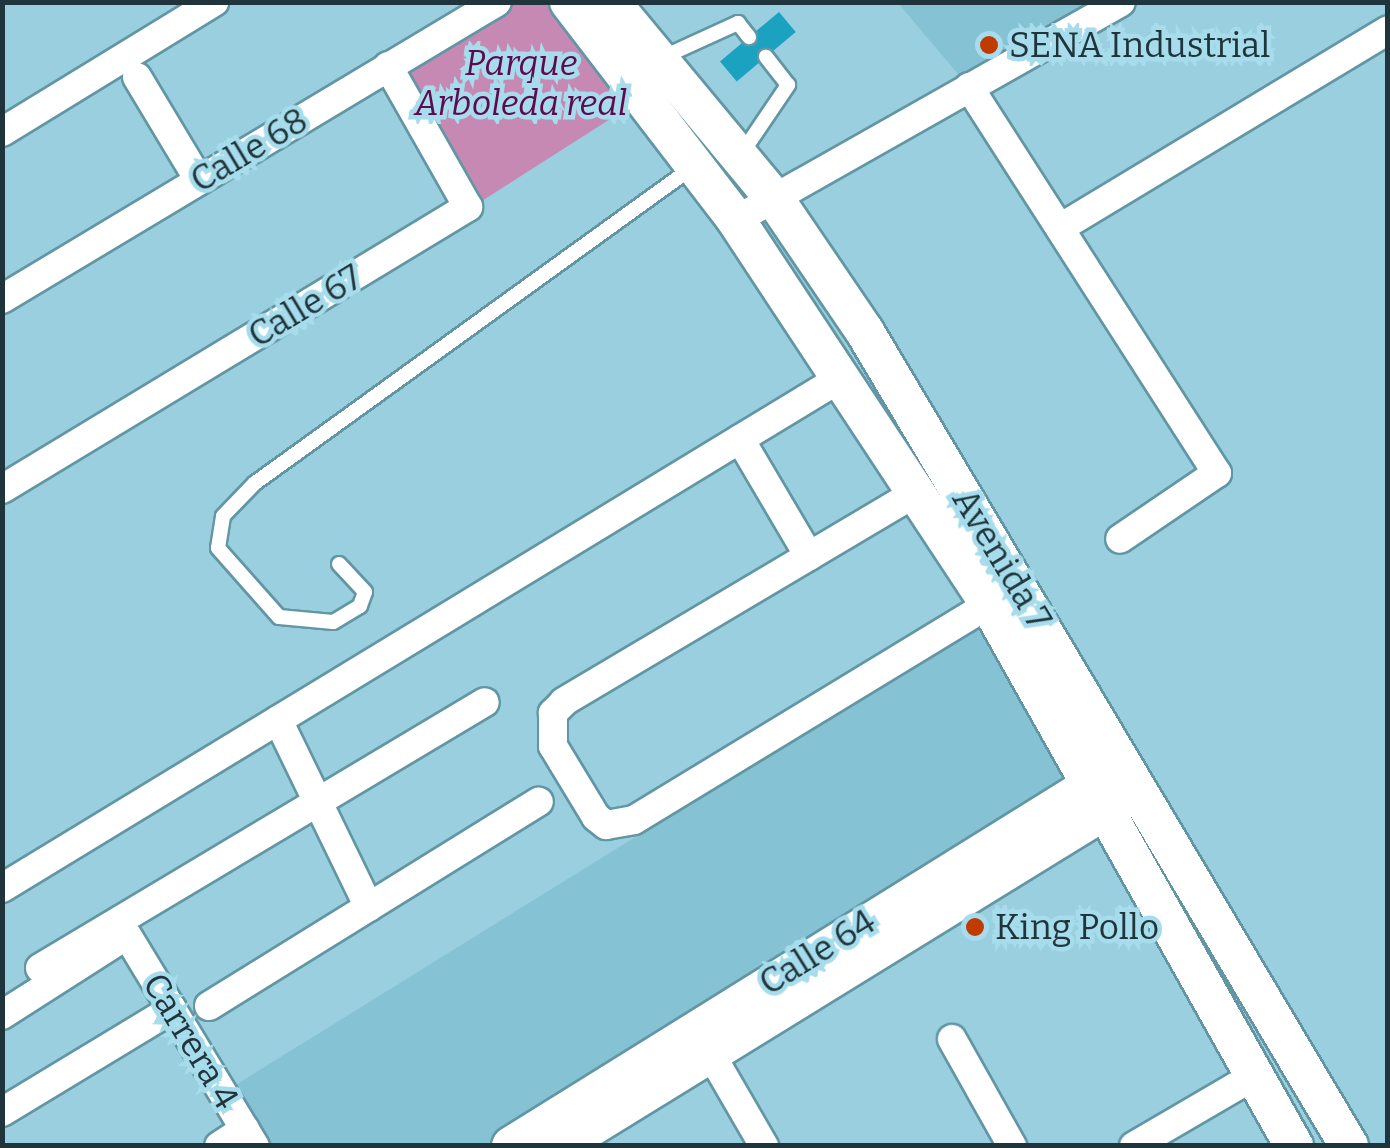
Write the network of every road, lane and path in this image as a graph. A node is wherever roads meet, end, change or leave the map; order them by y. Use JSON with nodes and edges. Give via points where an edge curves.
{"nodes":[{"id":1,"x":214,"y":2,"type":"edge"},
{"id":2,"x":497,"y":2,"type":"edge"},
{"id":3,"x":569,"y":2,"type":"edge"},
{"id":4,"x":611,"y":2,"type":"edge"},
{"id":5,"x":1121,"y":2,"type":"edge"},
{"id":6,"x":1388,"y":30,"type":"edge"},
{"id":7,"x":749,"y":37,"type":"dead end"},
{"id":8,"x":766,"y":58,"type":"dead end"},
{"id":9,"x":658,"y":60,"type":"junction"},
{"id":10,"x":388,"y":66,"type":"junction"},
{"id":11,"x":137,"y":77,"type":"dead end"},
{"id":12,"x":970,"y":87,"type":"junction"},
{"id":13,"x":2,"y":132,"type":"edge"},
{"id":14,"x":739,"y":156,"type":"junction"},
{"id":15,"x":694,"y":166,"type":"junction"},
{"id":16,"x":199,"y":180,"type":"junction"},
{"id":17,"x":774,"y":198,"type":"junction"},
{"id":18,"x":736,"y":220,"type":"junction"},
{"id":19,"x":1060,"y":228,"type":"junction"},
{"id":20,"x":2,"y":299,"type":"edge"},
{"id":21,"x":842,"y":376,"type":"junction"},
{"id":22,"x":740,"y":439,"type":"junction"},
{"id":23,"x":2,"y":488,"type":"edge"},
{"id":24,"x":917,"y":492,"type":"junction"},
{"id":25,"x":1120,"y":539,"type":"dead end"},
{"id":26,"x":809,"y":556,"type":"junction"},
{"id":27,"x":339,"y":564,"type":"dead end"},
{"id":28,"x":990,"y":604,"type":"junction"},
{"id":29,"x":485,"y":702,"type":"dead end"},
{"id":30,"x":278,"y":720,"type":"junction"},
{"id":31,"x":1134,"y":776,"type":"junction"},
{"id":32,"x":1096,"y":798,"type":"junction"},
{"id":33,"x":539,"y":801,"type":"dead end"},
{"id":34,"x":318,"y":802,"type":"junction"},
{"id":35,"x":2,"y":888,"type":"edge"},
{"id":36,"x":368,"y":907,"type":"junction"},
{"id":37,"x":40,"y":968,"type":"dead end"},
{"id":38,"x":209,"y":1006,"type":"dead end"},
{"id":39,"x":172,"y":1010,"type":"junction"},
{"id":40,"x":2,"y":1014,"type":"edge"},
{"id":41,"x":702,"y":1040,"type":"junction"},
{"id":42,"x":952,"y":1040,"type":"dead end"},
{"id":43,"x":1254,"y":1076,"type":"junction"},
{"id":44,"x":2,"y":1112,"type":"edge"},
{"id":45,"x":250,"y":1137,"type":"edge"},
{"id":46,"x":532,"y":1143,"type":"edge"},
{"id":47,"x":219,"y":1146,"type":"edge"},
{"id":48,"x":764,"y":1146,"type":"edge"},
{"id":49,"x":1012,"y":1146,"type":"edge"},
{"id":50,"x":1134,"y":1146,"type":"edge"},
{"id":51,"x":1294,"y":1146,"type":"edge"},
{"id":52,"x":1349,"y":1146,"type":"edge"}],
"edges":[{"from":1,"to":13,"type":"street"},
{"from":2,"to":10,"type":"street","name":"Calle 68"},
{"from":3,"to":15,"type":"main road","name":"Avenida 7"},
{"from":4,"to":9,"type":"main road","name":"Avenida 7"},
{"from":5,"to":12,"type":"street"},
{"from":6,"to":19,"type":"street"},
{"from":7,"to":9,"type":"lane","via":[[738,24]]},
{"from":8,"to":14,"type":"lane","via":[[788,84]]},
{"from":9,"to":14,"type":"main road","name":"Avenida 7"},
{"from":10,"to":16,"type":"street","name":"Calle 68"},
{"from":10,"to":23,"type":"street","name":"Calle 67","via":[[468,207]]},
{"from":11,"to":16,"type":"street"},
{"from":12,"to":17,"type":"street"},
{"from":12,"to":19,"type":"street"},
{"from":14,"to":17,"type":"main road","name":"Avenida 7"},
{"from":15,"to":18,"type":"main road","name":"Avenida 7"},
{"from":15,"to":27,"type":"lane","via":[[255,483],[223,516],[218,548],[279,617],[333,622],[360,606],[365,592]]},
{"from":16,"to":20,"type":"street","name":"Calle 68"},
{"from":17,"to":18,"type":"street"},
{"from":17,"to":31,"type":"main road","name":"Avenida 7","via":[[866,332]]},
{"from":18,"to":21,"type":"main road","name":"Avenida 7"},
{"from":19,"to":25,"type":"street","via":[[1217,473]]},
{"from":21,"to":22,"type":"street"},
{"from":21,"to":24,"type":"main road","name":"Avenida 7"},
{"from":22,"to":26,"type":"street"},
{"from":22,"to":30,"type":"street"},
{"from":24,"to":26,"type":"street"},
{"from":24,"to":28,"type":"main road","name":"Avenida 7"},
{"from":26,"to":28,"type":"street","via":[[553,713],[553,746],[606,825],[634,820]]},
{"from":28,"to":32,"type":"main road","name":"Avenida 7"},
{"from":29,"to":34,"type":"street"},
{"from":30,"to":34,"type":"street"},
{"from":30,"to":35,"type":"street"},
{"from":31,"to":32,"type":"main road","name":"Calle 64"},
{"from":31,"to":52,"type":"main road","name":"Avenida 7"},
{"from":32,"to":41,"type":"main road","name":"Calle 64"},
{"from":32,"to":43,"type":"main road","name":"Avenida 7"},
{"from":33,"to":36,"type":"street"},
{"from":34,"to":36,"type":"street"},
{"from":34,"to":37,"type":"street"},
{"from":36,"to":38,"type":"street"},
{"from":39,"to":40,"type":"street","name":"Carrera 4","via":[[128,935]]},
{"from":39,"to":44,"type":"street"},
{"from":39,"to":45,"type":"street","name":"Carrera 4"},
{"from":41,"to":46,"type":"main road","name":"Calle 64"},
{"from":41,"to":48,"type":"street"},
{"from":42,"to":49,"type":"street"},
{"from":43,"to":50,"type":"street"},
{"from":43,"to":51,"type":"main road","name":"Avenida 7"},
{"from":45,"to":47,"type":"street"}]}
